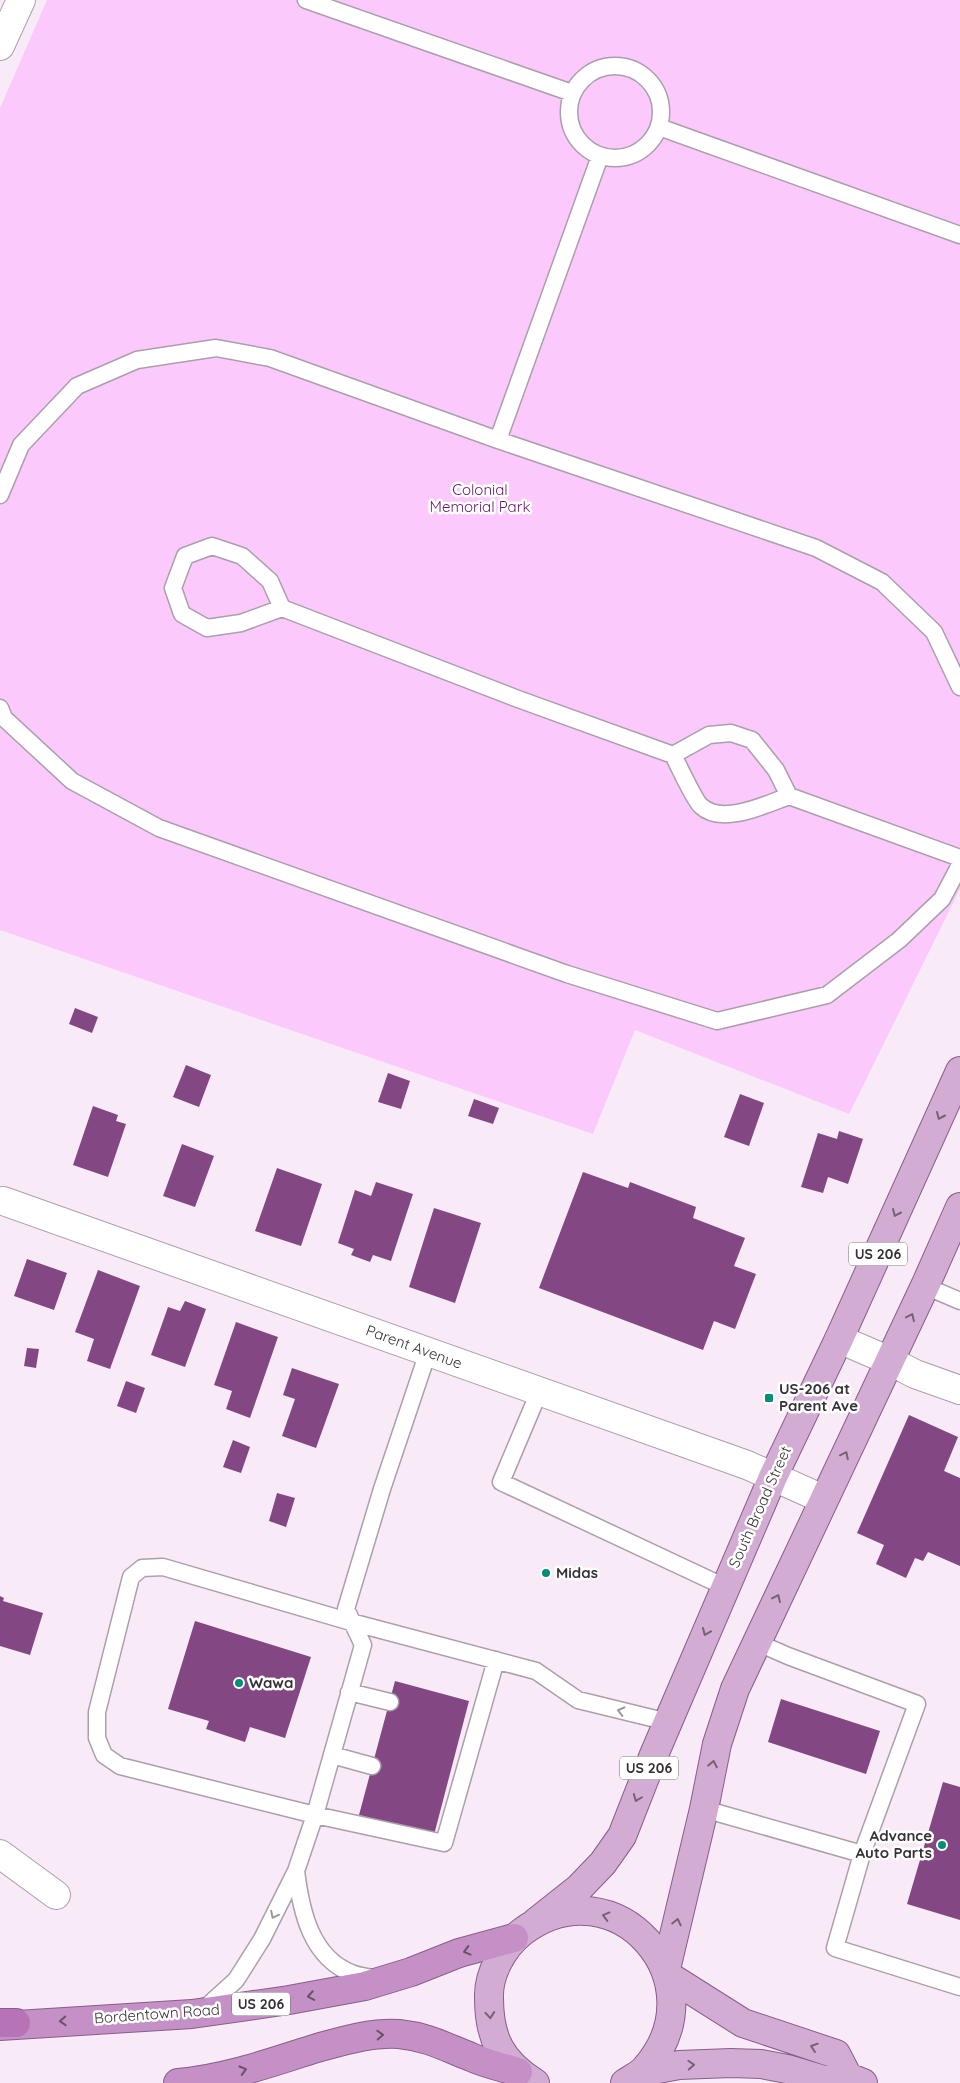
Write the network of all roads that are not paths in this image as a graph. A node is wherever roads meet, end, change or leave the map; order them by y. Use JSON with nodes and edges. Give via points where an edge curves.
{"nodes":[{"id":1,"x":20,"y":0,"type":"edge"},
{"id":2,"x":306,"y":0,"type":"edge"},
{"id":3,"x":0,"y":46,"type":"edge"},
{"id":4,"x":572,"y":93,"type":"junction"},
{"id":5,"x":659,"y":127,"type":"junction"},
{"id":6,"x":600,"y":156,"type":"junction"},
{"id":7,"x":960,"y":235,"type":"edge"},
{"id":8,"x":498,"y":440,"type":"junction"},
{"id":9,"x":0,"y":495,"type":"edge"},
{"id":10,"x":282,"y":608,"type":"junction"},
{"id":11,"x":960,"y":687,"type":"edge"},
{"id":12,"x":0,"y":708,"type":"edge"},
{"id":13,"x":673,"y":755,"type":"junction"},
{"id":14,"x":789,"y":796,"type":"junction"},
{"id":15,"x":960,"y":858,"type":"edge"},
{"id":16,"x":960,"y":865,"type":"edge"},
{"id":17,"x":960,"y":1071,"type":"edge"},
{"id":18,"x":1,"y":1203,"type":"edge"},
{"id":19,"x":960,"y":1207,"type":"edge"},
{"id":20,"x":926,"y":1286,"type":"junction"},
{"id":21,"x":960,"y":1301,"type":"edge"},
{"id":22,"x":839,"y":1339,"type":"junction"},
{"id":23,"x":428,"y":1352,"type":"junction"},
{"id":24,"x":890,"y":1361,"type":"junction"},
{"id":25,"x":960,"y":1390,"type":"edge"},
{"id":26,"x":539,"y":1392,"type":"junction"},
{"id":27,"x":773,"y":1477,"type":"junction"},
{"id":28,"x":823,"y":1499,"type":"junction"},
{"id":29,"x":725,"y":1587,"type":"junction"},
{"id":30,"x":351,"y":1622,"type":"junction"},
{"id":31,"x":756,"y":1642,"type":"junction"},
{"id":32,"x":496,"y":1660,"type":"junction"},
{"id":33,"x":349,"y":1692,"type":"junction"},
{"id":34,"x":390,"y":1702,"type":"dead end"},
{"id":35,"x":668,"y":1722,"type":"junction"},
{"id":36,"x":332,"y":1755,"type":"junction"},
{"id":37,"x":372,"y":1766,"type":"dead end"},
{"id":38,"x":704,"y":1809,"type":"junction"},
{"id":39,"x":315,"y":1815,"type":"junction"},
{"id":40,"x":0,"y":1854,"type":"edge"},
{"id":41,"x":862,"y":1854,"type":"junction"},
{"id":42,"x":296,"y":1871,"type":"junction"},
{"id":43,"x":56,"y":1895,"type":"dead end"},
{"id":44,"x":536,"y":1922,"type":"junction"},
{"id":45,"x":514,"y":1938,"type":"junction"},
{"id":46,"x":666,"y":1972,"type":"junction"},
{"id":47,"x":383,"y":1980,"type":"junction"},
{"id":48,"x":960,"y":1987,"type":"edge"},
{"id":49,"x":199,"y":2013,"type":"junction"},
{"id":50,"x":5,"y":2024,"type":"edge"},
{"id":51,"x":635,"y":2078,"type":"edge"},
{"id":52,"x":525,"y":2079,"type":"edge"},
{"id":53,"x":855,"y":2080,"type":"edge"},
{"id":54,"x":178,"y":2083,"type":"edge"}],
"edges":[{"from":1,"to":3,"type":"street"},
{"from":2,"to":4,"type":"lane"},
{"from":4,"to":5,"type":"lane","via":[[580,81],[598,69],[618,65],[632,68],[654,86],[660,99]]},
{"from":4,"to":6,"type":"lane","via":[[569,105],[572,131],[579,142]]},
{"from":5,"to":6,"type":"lane","via":[[642,150],[614,159]]},
{"from":5,"to":7,"type":"lane"},
{"from":6,"to":8,"type":"lane"},
{"from":8,"to":9,"type":"lane","via":[[270,358],[216,348],[137,360],[77,386],[21,445]]},
{"from":8,"to":11,"type":"lane","via":[[816,548],[882,582],[934,632]]},
{"from":10,"to":10,"type":"lane","via":[[240,623],[207,628],[182,614],[172,588],[185,556],[212,546],[242,556],[270,582]]},
{"from":10,"to":13,"type":"lane"},
{"from":12,"to":16,"type":"lane","via":[[4,718],[72,781],[159,828],[567,974],[717,1021],[827,995],[899,940],[942,899]]},
{"from":13,"to":14,"type":"lane","via":[[701,806],[720,815],[743,812]]},
{"from":13,"to":14,"type":"lane","via":[[709,735],[731,733],[752,740],[776,770]]},
{"from":14,"to":15,"type":"lane"},
{"from":17,"to":22,"type":"main road","name":"South Broad Street","number":"US 206","one_way":true},
{"from":18,"to":23,"type":"street","name":"Parent Avenue"},
{"from":19,"to":20,"type":"main road"},
{"from":20,"to":21,"type":"lane"},
{"from":24,"to":20,"type":"main road","one_way":true},
{"from":22,"to":24,"type":"street"},
{"from":22,"to":27,"type":"main road","name":"South Broad Street","number":"US 206"},
{"from":23,"to":26,"type":"street","name":"Parent Avenue"},
{"from":23,"to":30,"type":"lane","via":[[346,1609]]},
{"from":24,"to":25,"type":"street"},
{"from":28,"to":24,"type":"main road","one_way":true},
{"from":26,"to":27,"type":"street","name":"Parent Avenue"},
{"from":26,"to":29,"type":"lane","via":[[501,1482]]},
{"from":27,"to":28,"type":"street","name":"Parent Avenue"},
{"from":27,"to":29,"type":"main road","name":"South Broad Street","number":"US 206"},
{"from":31,"to":28,"type":"main road","one_way":true},
{"from":29,"to":35,"type":"main road","name":"South Broad Street","number":"US 206","one_way":true},
{"from":30,"to":32,"type":"lane"},
{"from":30,"to":33,"type":"lane","via":[[363,1645]]},
{"from":30,"to":39,"type":"lane","via":[[163,1567],[142,1568],[131,1577],[96,1712],[97,1738],[104,1755],[120,1766]]},
{"from":38,"to":31,"type":"main road","one_way":true,"via":[[717,1744],[735,1689]]},
{"from":31,"to":41,"type":"lane","via":[[917,1704]]},
{"from":35,"to":32,"type":"lane","one_way":true,"via":[[578,1700],[536,1671]]},
{"from":32,"to":39,"type":"lane","via":[[470,1724],[444,1843]]},
{"from":33,"to":34,"type":"lane"},
{"from":33,"to":36,"type":"lane"},
{"from":35,"to":44,"type":"main road","name":"South Broad Street","number":"US 206","one_way":true,"via":[[622,1836],[580,1888]]},
{"from":36,"to":37,"type":"lane"},
{"from":36,"to":39,"type":"lane"},
{"from":38,"to":41,"type":"lane"},
{"from":46,"to":38,"type":"main road","one_way":true},
{"from":39,"to":42,"type":"lane"},
{"from":40,"to":43,"type":"street"},
{"from":41,"to":48,"type":"lane","via":[[835,1948]]},
{"from":42,"to":47,"type":"lane","via":[[300,1902],[315,1941],[331,1961],[354,1974]]},
{"from":42,"to":49,"type":"lane","one_way":true,"via":[[262,1939],[236,1980]]},
{"from":44,"to":45,"type":"main road"},
{"from":46,"to":44,"type":"main road","one_way":true,"via":[[653,1947],[634,1929],[611,1916],[586,1911],[560,1913]]},
{"from":45,"to":47,"type":"highway","name":"Bordentown Road","number":"US 206","one_way":true,"via":[[459,1953]]},
{"from":45,"to":52,"type":"main road","one_way":true,"via":[[497,1962],[489,1990],[489,2020],[499,2048]]},
{"from":46,"to":51,"type":"main road","via":[[672,1996],[670,2023],[659,2051]]},
{"from":53,"to":46,"type":"main road","one_way":true,"via":[[836,2054],[743,2023]]},
{"from":47,"to":49,"type":"highway","name":"Bordentown Road","number":"US 206","one_way":true,"via":[[365,1986]]},
{"from":49,"to":50,"type":"highway","name":"Bordentown Road","number":"US 206","one_way":true},
{"from":51,"to":53,"type":"main road","one_way":true,"via":[[679,2066],[731,2063],[787,2068],[826,2081]]},
{"from":54,"to":52,"type":"highway","one_way":true,"via":[[215,2078],[332,2044],[373,2035],[398,2034],[430,2040]]}]}
